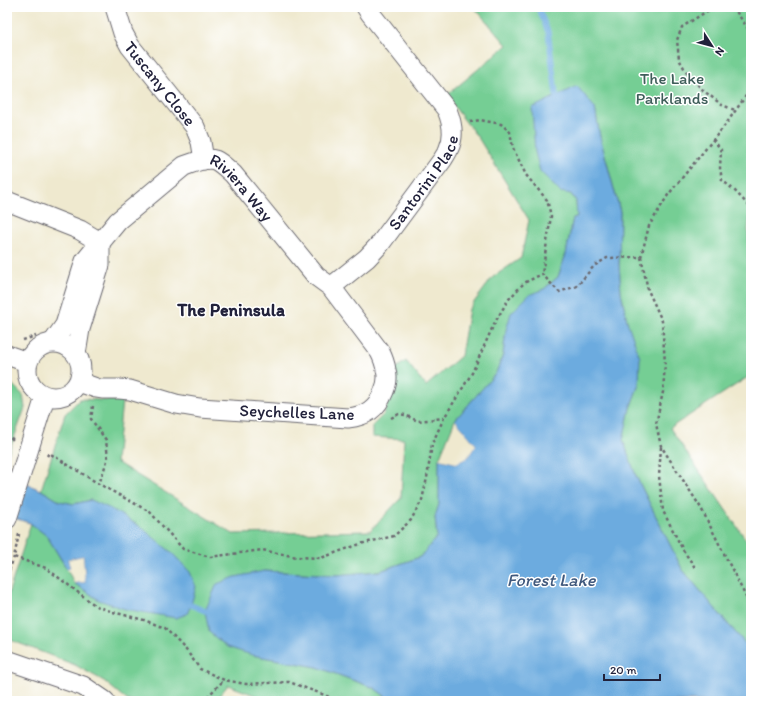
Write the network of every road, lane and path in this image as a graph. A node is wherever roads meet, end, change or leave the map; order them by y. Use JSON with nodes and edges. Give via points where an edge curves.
{"nodes":[{"id":1,"x":115,"y":7,"type":"edge"},
{"id":2,"x":366,"y":7,"type":"edge"},
{"id":3,"x":720,"y":7,"type":"edge"},
{"id":4,"x":733,"y":7,"type":"edge"},
{"id":5,"x":751,"y":33,"type":"edge"},
{"id":6,"x":751,"y":87,"type":"edge"},
{"id":7,"x":750,"y":91,"type":"edge"},
{"id":8,"x":736,"y":110,"type":"junction"},
{"id":9,"x":452,"y":126,"type":"junction"},
{"id":10,"x":713,"y":139,"type":"junction"},
{"id":11,"x":204,"y":160,"type":"junction"},
{"id":12,"x":7,"y":201,"type":"edge"},
{"id":13,"x":751,"y":208,"type":"edge"},
{"id":14,"x":100,"y":242,"type":"junction"},
{"id":15,"x":641,"y":257,"type":"junction"},
{"id":16,"x":542,"y":274,"type":"junction"},
{"id":17,"x":331,"y":287,"type":"junction"},
{"id":18,"x":53,"y":342,"type":"junction"},
{"id":19,"x":76,"y":354,"type":"junction"},
{"id":20,"x":7,"y":355,"type":"edge"},
{"id":21,"x":27,"y":362,"type":"junction"},
{"id":22,"x":87,"y":385,"type":"junction"},
{"id":23,"x":45,"y":397,"type":"junction"},
{"id":24,"x":399,"y":414,"type":"dead end"},
{"id":25,"x":444,"y":418,"type":"junction"},
{"id":26,"x":661,"y":446,"type":"junction"},
{"id":27,"x":46,"y":459,"type":"dead end"},
{"id":28,"x":99,"y":484,"type":"junction"},
{"id":29,"x":14,"y":525,"type":"edge"},
{"id":30,"x":14,"y":557,"type":"junction"},
{"id":31,"x":696,"y":569,"type":"dead end"},
{"id":32,"x":7,"y":576,"type":"edge"},
{"id":33,"x":751,"y":607,"type":"edge"},
{"id":34,"x":7,"y":660,"type":"edge"},
{"id":35,"x":224,"y":680,"type":"junction"},
{"id":36,"x":105,"y":701,"type":"edge"},
{"id":37,"x":203,"y":701,"type":"edge"},
{"id":38,"x":338,"y":701,"type":"edge"}],
"edges":[{"from":1,"to":11,"type":"street","name":"Tuscany Close","via":[[130,46],[195,127]]},
{"from":2,"to":9,"type":"street","name":"Santorini Place","via":[[447,110]]},
{"from":3,"to":8,"type":"path","via":[[707,11],[682,27],[677,40],[679,60],[688,75],[704,91],[722,105]]},
{"from":4,"to":5,"type":"path"},
{"from":6,"to":7,"type":"path"},
{"from":7,"to":8,"type":"path"},
{"from":8,"to":10,"type":"path"},
{"from":9,"to":16,"type":"path","via":[[480,120],[501,124],[510,132],[513,148],[526,175],[547,200],[551,216]]},
{"from":9,"to":17,"type":"street","name":"Santorini Place","via":[[450,148],[380,244]]},
{"from":10,"to":13,"type":"path","via":[[720,150],[722,180]]},
{"from":10,"to":15,"type":"path","via":[[668,195],[649,226]]},
{"from":11,"to":14,"type":"street","name":"Riviera Way","via":[[184,166],[118,220]]},
{"from":11,"to":17,"type":"street","name":"Riviera Way","via":[[215,160],[233,174],[316,276]]},
{"from":12,"to":14,"type":"street","via":[[80,230]]},
{"from":14,"to":18,"type":"street","name":"Riviera Way","via":[[85,261],[65,325]]},
{"from":14,"to":19,"type":"street","via":[[100,265],[80,329]]},
{"from":15,"to":16,"type":"path","via":[[607,258],[594,266],[577,286],[559,292]]},
{"from":15,"to":26,"type":"path","via":[[648,290],[662,321],[665,363],[663,392],[656,424]]},
{"from":16,"to":25,"type":"path","via":[[524,283],[508,300],[472,373]]},
{"from":17,"to":22,"type":"street","name":"Seychelles Lane","via":[[380,352],[387,371],[387,384],[381,399],[366,413],[348,418],[200,408],[176,404],[130,390],[102,390]]},
{"from":18,"to":19,"type":"street","via":[[66,345]]},
{"from":18,"to":21,"type":"street","via":[[38,348]]},
{"from":19,"to":22,"type":"street"},
{"from":20,"to":21,"type":"street"},
{"from":21,"to":23,"type":"street","via":[[27,377],[34,390]]},
{"from":22,"to":23,"type":"street","via":[[58,398]]},
{"from":22,"to":28,"type":"path","via":[[91,419],[106,440],[108,458]]},
{"from":23,"to":29,"type":"street","via":[[22,472]]},
{"from":24,"to":25,"type":"path","via":[[418,421]]},
{"from":25,"to":28,"type":"path","via":[[432,444],[422,500],[411,520],[394,536],[360,544],[322,558],[297,557],[262,550],[210,557],[183,549],[150,512]]},
{"from":26,"to":31,"type":"path","via":[[659,476],[663,511]]},
{"from":26,"to":33,"type":"path","via":[[701,508]]},
{"from":27,"to":28,"type":"path","via":[[49,453]]},
{"from":29,"to":30,"type":"path"},
{"from":30,"to":32,"type":"path"},
{"from":30,"to":35,"type":"path","via":[[46,568],[96,606],[165,628],[200,669]]},
{"from":34,"to":36,"type":"street","via":[[83,686]]},
{"from":35,"to":37,"type":"path"},
{"from":35,"to":38,"type":"path","via":[[246,684],[289,682]]}]}
